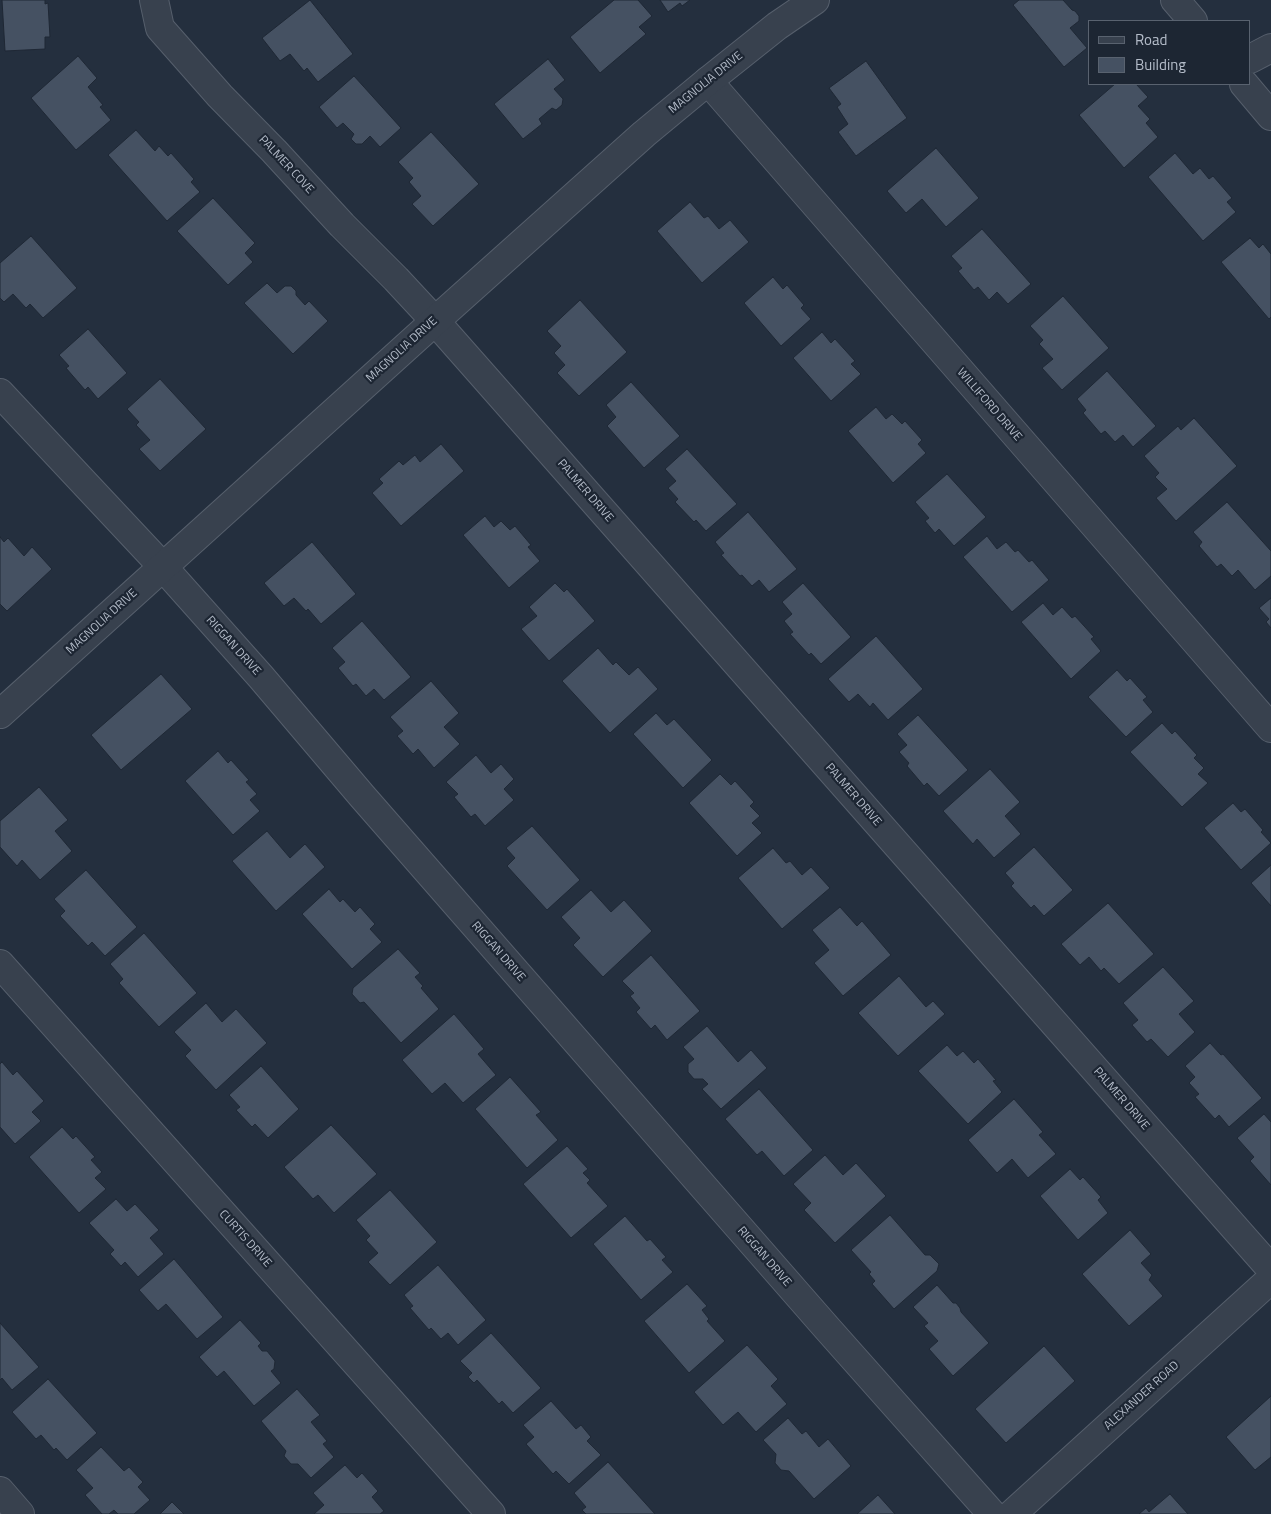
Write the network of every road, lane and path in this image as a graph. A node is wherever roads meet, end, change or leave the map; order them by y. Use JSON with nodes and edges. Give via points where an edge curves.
{"nodes":[{"id":1,"x":154,"y":0,"type":"edge"},
{"id":2,"x":815,"y":0,"type":"edge"},
{"id":3,"x":1176,"y":0,"type":"edge"},
{"id":4,"x":1192,"y":20,"type":"edge"},
{"id":5,"x":1271,"y":48,"type":"edge"},
{"id":6,"x":1251,"y":58,"type":"edge"},
{"id":7,"x":708,"y":80,"type":"junction"},
{"id":8,"x":1245,"y":85,"type":"edge"},
{"id":9,"x":1271,"y":116,"type":"edge"},
{"id":10,"x":434,"y":321,"type":"junction"},
{"id":11,"x":0,"y":393,"type":"edge"},
{"id":12,"x":162,"y":567,"type":"junction"},
{"id":13,"x":0,"y":714,"type":"edge"},
{"id":14,"x":1271,"y":728,"type":"edge"},
{"id":15,"x":0,"y":964,"type":"edge"},
{"id":16,"x":1271,"y":1269,"type":"edge"},
{"id":17,"x":1271,"y":1279,"type":"edge"},
{"id":18,"x":0,"y":1491,"type":"edge"},
{"id":19,"x":20,"y":1514,"type":"edge"},
{"id":20,"x":491,"y":1514,"type":"edge"},
{"id":21,"x":992,"y":1514,"type":"edge"},
{"id":22,"x":1012,"y":1514,"type":"edge"}],
"edges":[{"from":1,"to":10,"type":"street","name":"PALMER COVE","via":[[160,28],[220,96]]},
{"from":2,"to":7,"type":"street","name":"MAGNOLIA DRIVE"},
{"from":3,"to":4,"type":"street"},
{"from":5,"to":6,"type":"street"},
{"from":7,"to":10,"type":"street","name":"MAGNOLIA DRIVE"},
{"from":7,"to":14,"type":"street","name":"WILLIFORD DRIVE"},
{"from":8,"to":9,"type":"street"},
{"from":10,"to":12,"type":"street","name":"MAGNOLIA DRIVE"},
{"from":10,"to":16,"type":"street","name":"PALMER DRIVE"},
{"from":11,"to":12,"type":"street","name":"RIGGAN DRIVE"},
{"from":12,"to":13,"type":"street","name":"MAGNOLIA DRIVE"},
{"from":12,"to":21,"type":"street","name":"RIGGAN DRIVE"},
{"from":15,"to":20,"type":"street","name":"CURTIS DRIVE"},
{"from":17,"to":22,"type":"street","name":"ALEXANDER ROAD"},
{"from":18,"to":19,"type":"street"}]}
